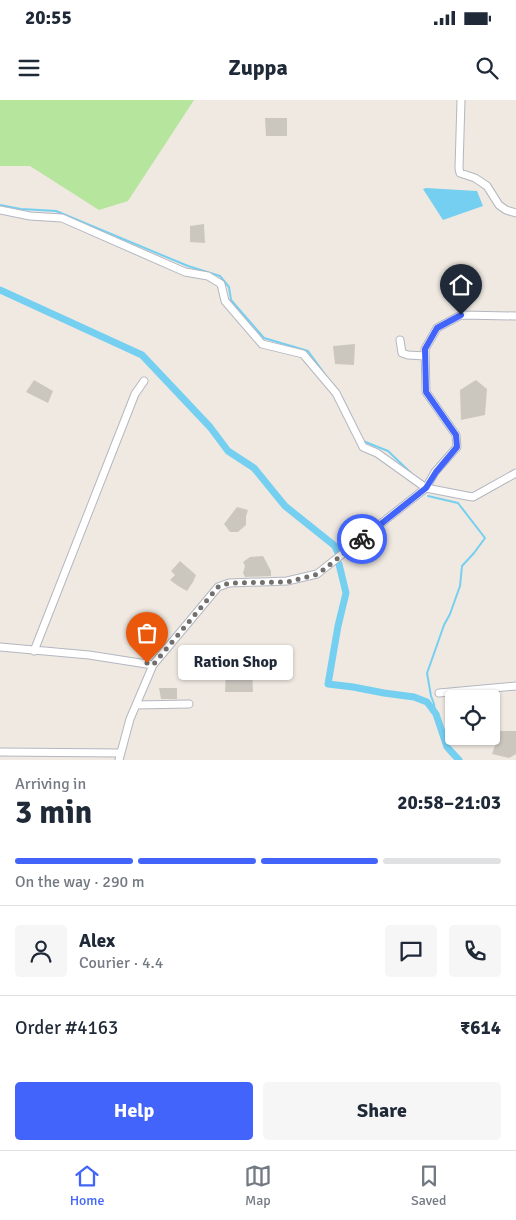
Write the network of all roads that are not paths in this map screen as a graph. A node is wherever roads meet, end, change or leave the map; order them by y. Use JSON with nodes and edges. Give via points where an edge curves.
{"nodes":[{"id":1,"x":461,"y":100,"type":"edge"},
{"id":2,"x":0,"y":210,"type":"edge"},
{"id":3,"x":516,"y":213,"type":"edge"},
{"id":4,"x":516,"y":316,"type":"edge"},
{"id":5,"x":400,"y":340,"type":"dead end"},
{"id":6,"x":425,"y":356,"type":"junction"},
{"id":7,"x":144,"y":381,"type":"dead end"},
{"id":8,"x":516,"y":473,"type":"edge"},
{"id":9,"x":426,"y":488,"type":"junction"},
{"id":10,"x":0,"y":647,"type":"edge"},
{"id":11,"x":34,"y":651,"type":"junction"},
{"id":12,"x":153,"y":665,"type":"junction"},
{"id":13,"x":516,"y":686,"type":"edge"},
{"id":14,"x":438,"y":693,"type":"dead end"},
{"id":15,"x":189,"y":704,"type":"dead end"},
{"id":16,"x":136,"y":705,"type":"junction"},
{"id":17,"x":0,"y":752,"type":"edge"},
{"id":18,"x":119,"y":757,"type":"edge"}],
"edges":[{"from":1,"to":3,"type":"street","via":[[460,173],[487,186],[499,205]]},
{"from":2,"to":9,"type":"street","via":[[62,218],[185,272],[208,276],[221,284],[225,301],[262,344],[303,354],[336,393],[363,447],[377,453]]},
{"from":4,"to":6,"type":"street","via":[[461,315],[437,328],[425,349]]},
{"from":5,"to":6,"type":"street","via":[[402,353]]},
{"from":6,"to":9,"type":"street","via":[[426,392],[456,435],[457,447]]},
{"from":7,"to":11,"type":"street","via":[[134,394]]},
{"from":8,"to":9,"type":"street","via":[[473,497]]},
{"from":9,"to":12,"type":"street","via":[[318,574],[287,582],[229,583],[218,587]]},
{"from":10,"to":11,"type":"street"},
{"from":11,"to":12,"type":"street","via":[[90,655]]},
{"from":12,"to":16,"type":"street"},
{"from":13,"to":14,"type":"street"},
{"from":15,"to":16,"type":"street"},
{"from":16,"to":18,"type":"street"},
{"from":17,"to":18,"type":"street"}]}
